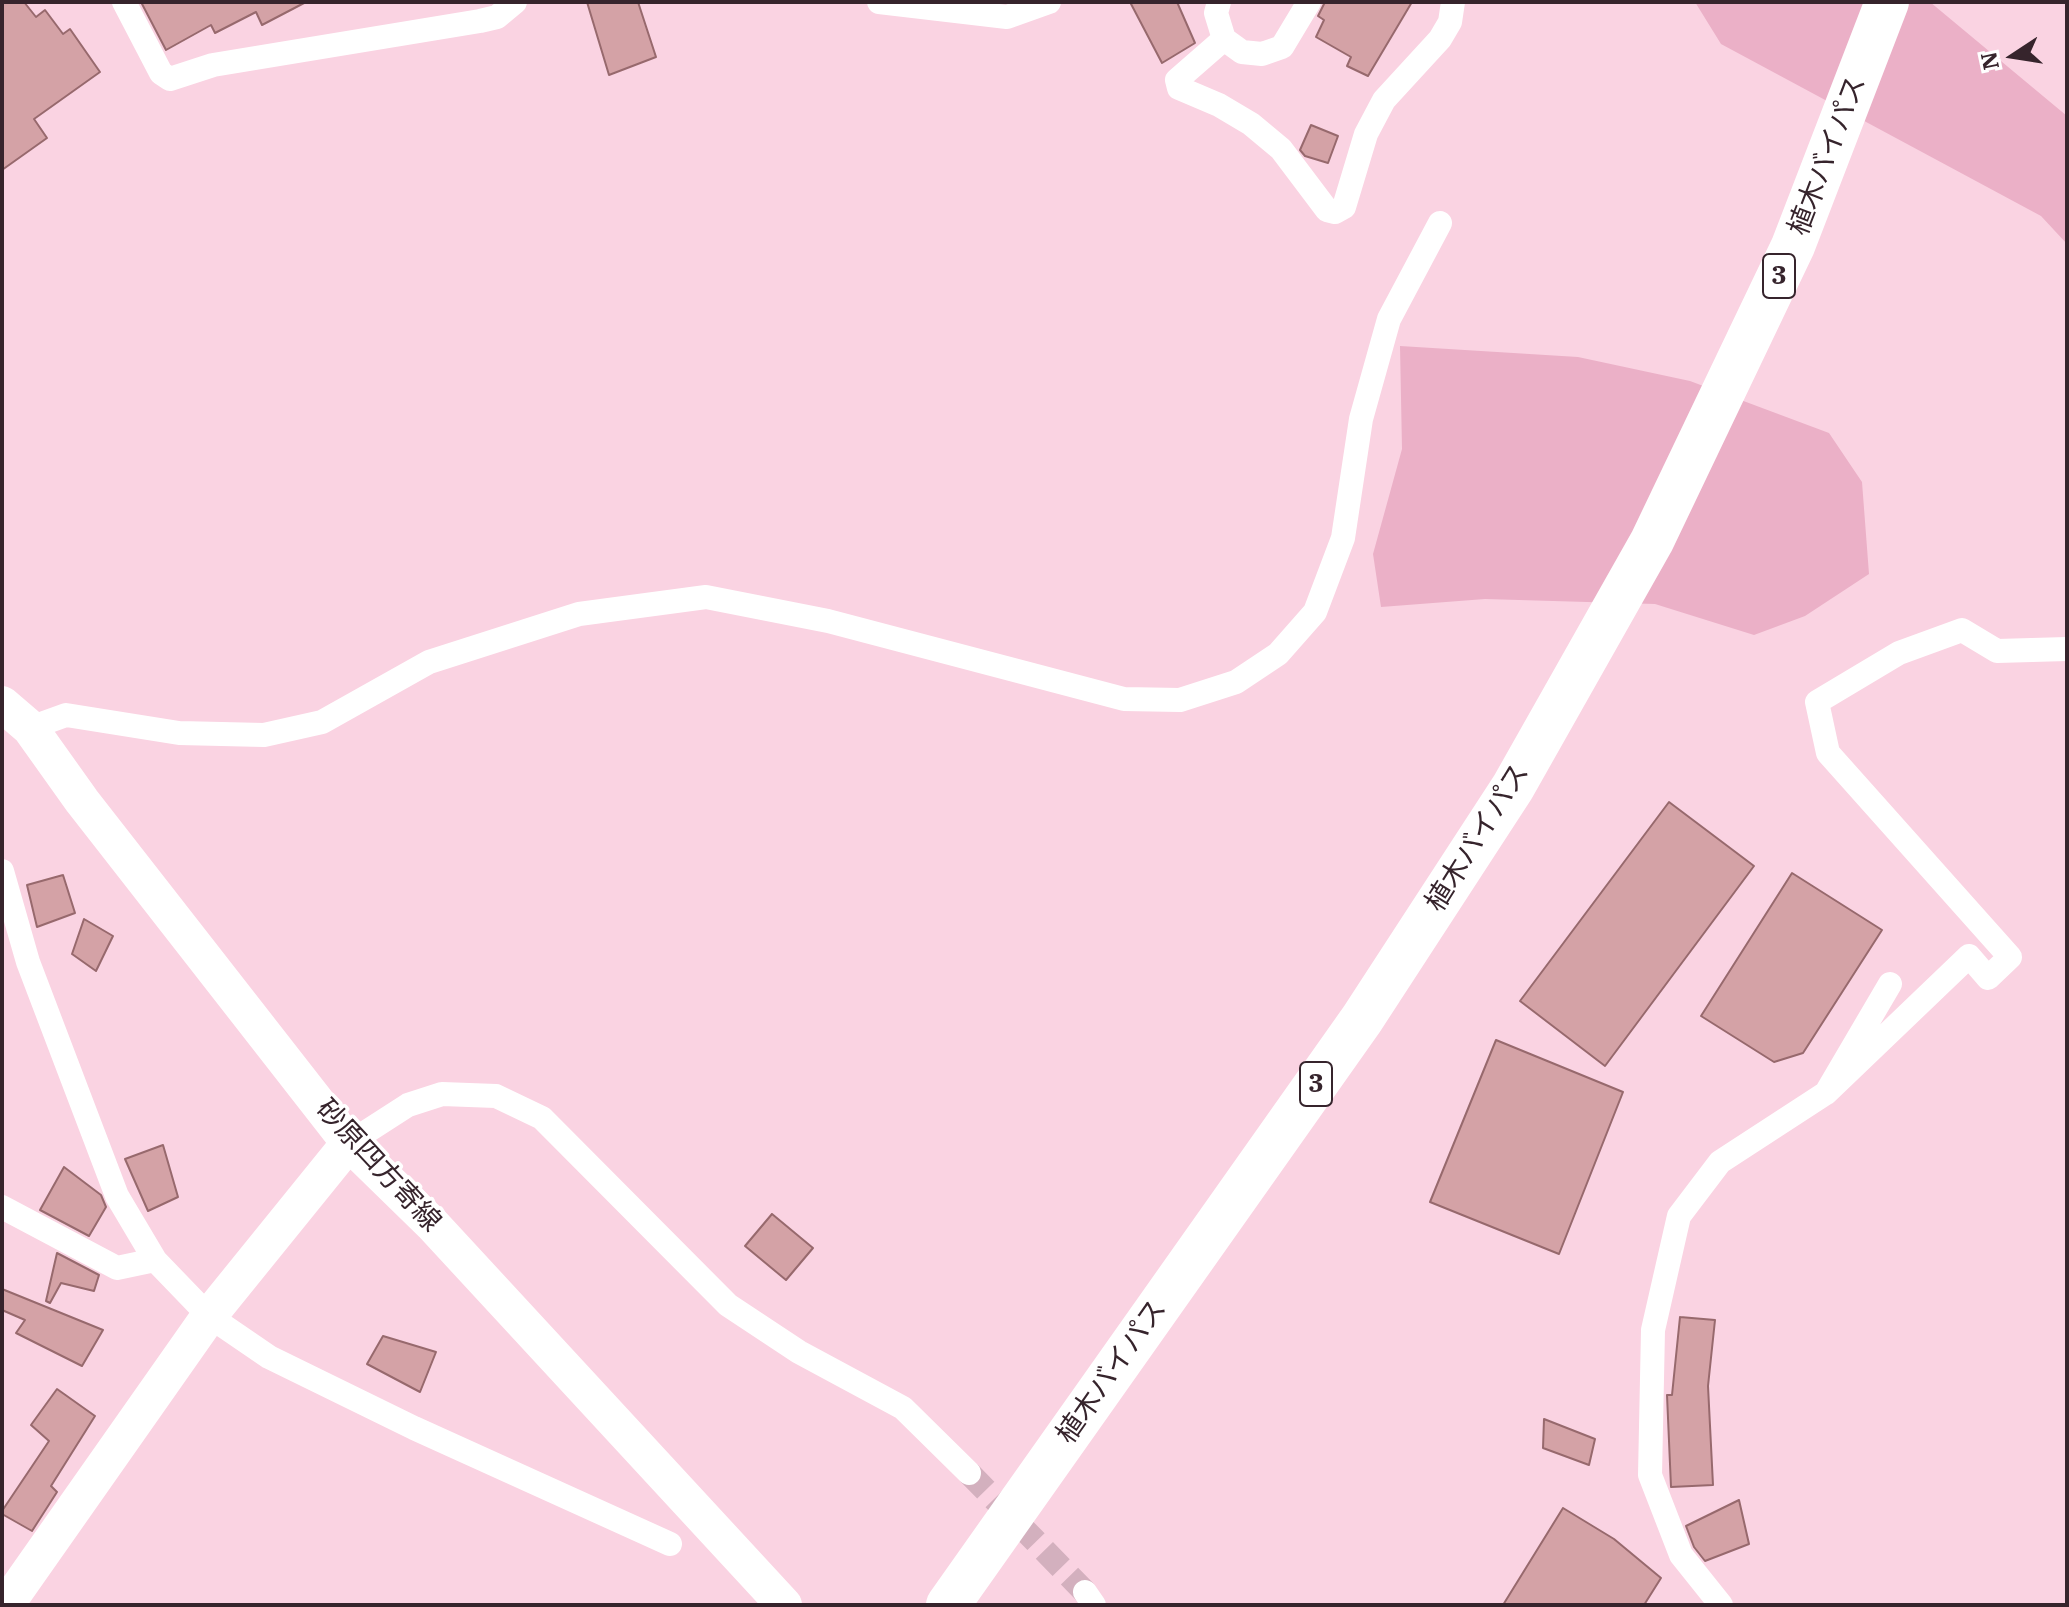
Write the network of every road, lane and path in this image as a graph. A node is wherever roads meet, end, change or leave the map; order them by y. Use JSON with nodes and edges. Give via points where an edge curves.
{"nodes":[{"id":1,"x":124,"y":2,"type":"edge"},
{"id":2,"x":515,"y":2,"type":"edge"},
{"id":3,"x":879,"y":2,"type":"edge"},
{"id":4,"x":1049,"y":2,"type":"edge"},
{"id":5,"x":1219,"y":2,"type":"edge"},
{"id":6,"x":1309,"y":2,"type":"edge"},
{"id":7,"x":1453,"y":2,"type":"edge"},
{"id":8,"x":1887,"y":2,"type":"edge"},
{"id":9,"x":1224,"y":39,"type":"junction"},
{"id":10,"x":1440,"y":223,"type":"dead end"},
{"id":11,"x":2067,"y":649,"type":"edge"},
{"id":12,"x":2,"y":704,"type":"edge"},
{"id":13,"x":30,"y":728,"type":"junction"},
{"id":14,"x":2,"y":871,"type":"edge"},
{"id":15,"x":1890,"y":984,"type":"dead end"},
{"id":16,"x":1826,"y":1093,"type":"junction"},
{"id":17,"x":349,"y":1143,"type":"junction"},
{"id":18,"x":2,"y":1207,"type":"edge"},
{"id":19,"x":155,"y":1260,"type":"junction"},
{"id":20,"x":209,"y":1316,"type":"junction"},
{"id":21,"x":969,"y":1473,"type":"tunnel mouth"},
{"id":22,"x":670,"y":1544,"type":"dead end"},
{"id":23,"x":6,"y":1605,"type":"edge"},
{"id":24,"x":784,"y":1605,"type":"edge"},
{"id":25,"x":948,"y":1605,"type":"edge"},
{"id":26,"x":1721,"y":1605,"type":"edge"}],
"edges":[{"from":1,"to":2,"type":"street","via":[[161,73],[170,79],[213,65],[480,21],[497,17]]},
{"from":3,"to":4,"type":"street","via":[[1007,17]]},
{"from":5,"to":9,"type":"street","via":[[1216,13]]},
{"from":6,"to":9,"type":"street","via":[[1282,47],[1262,54],[1242,52]]},
{"from":7,"to":9,"type":"street","via":[[1440,39],[1384,100],[1366,134],[1344,207],[1335,212],[1327,210],[1281,149],[1251,124],[1179,88],[1177,80]]},
{"from":8,"to":25,"type":"highway","name":"植木バイパス","number":"3","via":[[1793,246],[1652,541],[1513,787],[1362,1019]]},
{"from":10,"to":13,"type":"street","via":[[1389,319],[1361,419],[1343,538],[1315,612],[1278,654],[1236,682],[1180,700],[1124,699],[828,621],[706,597],[579,614],[429,662],[322,722],[264,735],[179,733],[66,715]]},
{"from":11,"to":16,"type":"street","via":[[1997,651],[1962,630],[1899,653],[1817,702],[1828,753],[2010,957],[1988,978],[1969,956]]},
{"from":12,"to":13,"type":"main road","name":"砂原四方寄線"},
{"from":13,"to":17,"type":"main road","name":"砂原四方寄線"},
{"from":14,"to":19,"type":"street","via":[[28,962],[117,1196]]},
{"from":15,"to":16,"type":"street"},
{"from":16,"to":26,"type":"street","via":[[1720,1162],[1679,1216],[1653,1330],[1650,1475],[1681,1555]]},
{"from":17,"to":20,"type":"main road"},
{"from":17,"to":21,"type":"street","via":[[408,1105],[442,1094],[496,1096],[542,1118],[728,1305],[799,1352],[903,1408]]},
{"from":17,"to":24,"type":"main road","name":"砂原四方寄線","via":[[432,1224]]},
{"from":18,"to":19,"type":"street","via":[[117,1268]]},
{"from":19,"to":20,"type":"street"},
{"from":20,"to":22,"type":"street","via":[[269,1357]]},
{"from":20,"to":23,"type":"main road"}]}
